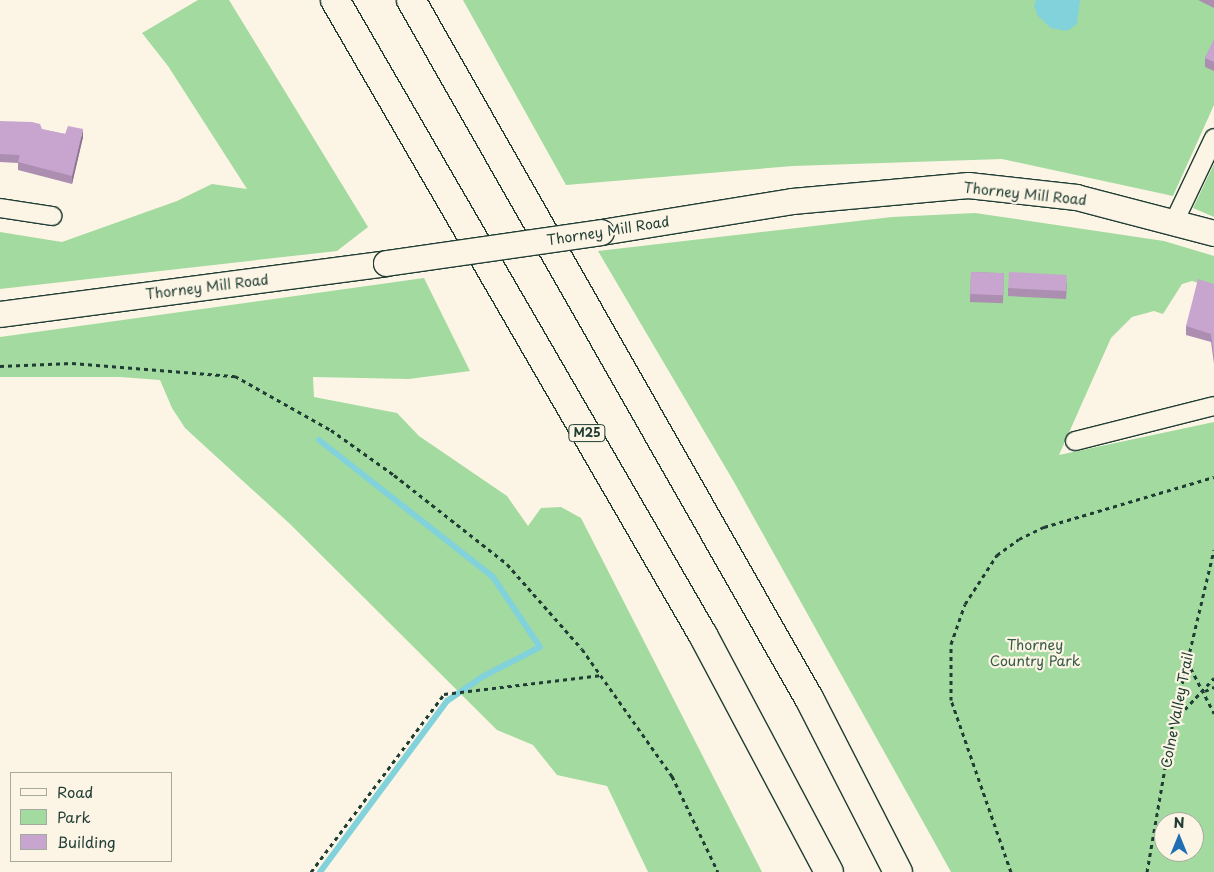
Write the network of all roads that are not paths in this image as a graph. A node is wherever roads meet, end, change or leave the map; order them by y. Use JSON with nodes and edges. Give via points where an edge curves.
{"nodes":[{"id":1,"x":335,"y":0,"type":"edge"},
{"id":2,"x":411,"y":0,"type":"edge"},
{"id":3,"x":1214,"y":138,"type":"edge"},
{"id":4,"x":0,"y":208,"type":"edge"},
{"id":5,"x":52,"y":216,"type":"dead end"},
{"id":6,"x":1176,"y":218,"type":"junction"},
{"id":7,"x":1214,"y":233,"type":"edge"},
{"id":8,"x":0,"y":314,"type":"edge"},
{"id":9,"x":1214,"y":406,"type":"edge"},
{"id":10,"x":1075,"y":441,"type":"dead end"},
{"id":11,"x":829,"y":872,"type":"edge"},
{"id":12,"x":898,"y":872,"type":"edge"}],
"edges":[{"from":1,"to":11,"type":"highway","number":"M25","via":[[694,618]]},
{"from":2,"to":12,"type":"highway","via":[[810,700]]},
{"from":3,"to":6,"type":"street"},
{"from":4,"to":5,"type":"street"},
{"from":6,"to":7,"type":"street","name":"Thorney Mill Road"},
{"from":6,"to":8,"type":"street","name":"Thorney Mill Road","bridge":true,"via":[[1076,197],[968,185],[792,201],[386,263]]},
{"from":9,"to":10,"type":"street"}]}
